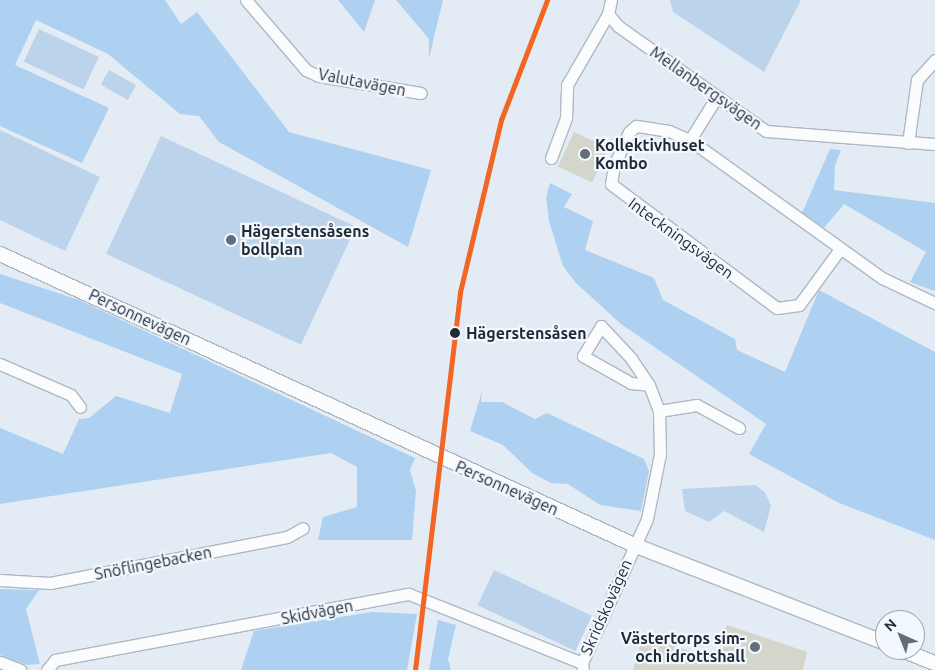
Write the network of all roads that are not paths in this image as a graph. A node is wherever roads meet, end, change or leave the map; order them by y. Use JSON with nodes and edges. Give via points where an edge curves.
{"nodes":[{"id":1,"x":246,"y":0,"type":"edge"},
{"id":2,"x":611,"y":0,"type":"edge"},
{"id":3,"x":608,"y":14,"type":"junction"},
{"id":4,"x":935,"y":60,"type":"edge"},
{"id":5,"x":420,"y":92,"type":"dead end"},
{"id":6,"x":716,"y":98,"type":"junction"},
{"id":7,"x":690,"y":140,"type":"junction"},
{"id":8,"x":908,"y":143,"type":"junction"},
{"id":9,"x":935,"y":144,"type":"edge"},
{"id":10,"x":551,"y":158,"type":"dead end"},
{"id":11,"x":840,"y":249,"type":"junction"},
{"id":12,"x":0,"y":254,"type":"edge"},
{"id":13,"x":935,"y":303,"type":"edge"},
{"id":14,"x":0,"y":364,"type":"edge"},
{"id":15,"x":649,"y":385,"type":"junction"},
{"id":16,"x":80,"y":407,"type":"dead end"},
{"id":17,"x":659,"y":410,"type":"junction"},
{"id":18,"x":739,"y":428,"type":"dead end"},
{"id":19,"x":303,"y":528,"type":"dead end"},
{"id":20,"x":634,"y":545,"type":"junction"},
{"id":21,"x":0,"y":580,"type":"edge"},
{"id":22,"x":875,"y":640,"type":"edge"},
{"id":23,"x":0,"y":662,"type":"edge"},
{"id":24,"x":582,"y":667,"type":"edge"},
{"id":25,"x":21,"y":670,"type":"edge"},
{"id":26,"x":47,"y":670,"type":"edge"}],
"edges":[{"from":1,"to":5,"type":"street","name":"Valutavägen","via":[[306,70],[319,76]]},
{"from":2,"to":3,"type":"street"},
{"from":3,"to":6,"type":"street","name":"Mellanbergsvägen","via":[[618,26]]},
{"from":3,"to":10,"type":"street","via":[[567,85],[566,118]]},
{"from":4,"to":8,"type":"street","via":[[917,80]]},
{"from":6,"to":7,"type":"street"},
{"from":6,"to":8,"type":"street","name":"Mellanbergsvägen","via":[[766,131]]},
{"from":7,"to":11,"type":"street","name":"Inteckningsvägen"},
{"from":7,"to":11,"type":"street","name":"Inteckningsvägen","via":[[669,131],[636,126],[629,132],[614,165],[611,184],[777,308],[799,305]]},
{"from":8,"to":9,"type":"street","name":"Mellanbergsvägen"},
{"from":11,"to":13,"type":"street","name":"Inteckningsvägen","via":[[882,278]]},
{"from":12,"to":20,"type":"street","name":"Personnevägen"},
{"from":14,"to":16,"type":"street","via":[[71,395]]},
{"from":15,"to":15,"type":"street","via":[[631,358],[601,326],[583,356],[631,383]]},
{"from":15,"to":17,"type":"street"},
{"from":17,"to":18,"type":"street","via":[[697,405]]},
{"from":17,"to":20,"type":"street","name":"Skridskovägen","via":[[660,454],[655,488],[647,518]]},
{"from":19,"to":21,"type":"street","name":"Snöflingebacken","via":[[287,537],[50,583],[15,584]]},
{"from":20,"to":22,"type":"street","name":"Personnevägen"},
{"from":20,"to":24,"type":"street","name":"Skridskovägen"},
{"from":23,"to":25,"type":"street"},
{"from":24,"to":26,"type":"street","name":"Skidvägen","via":[[409,594],[55,660]]}]}
